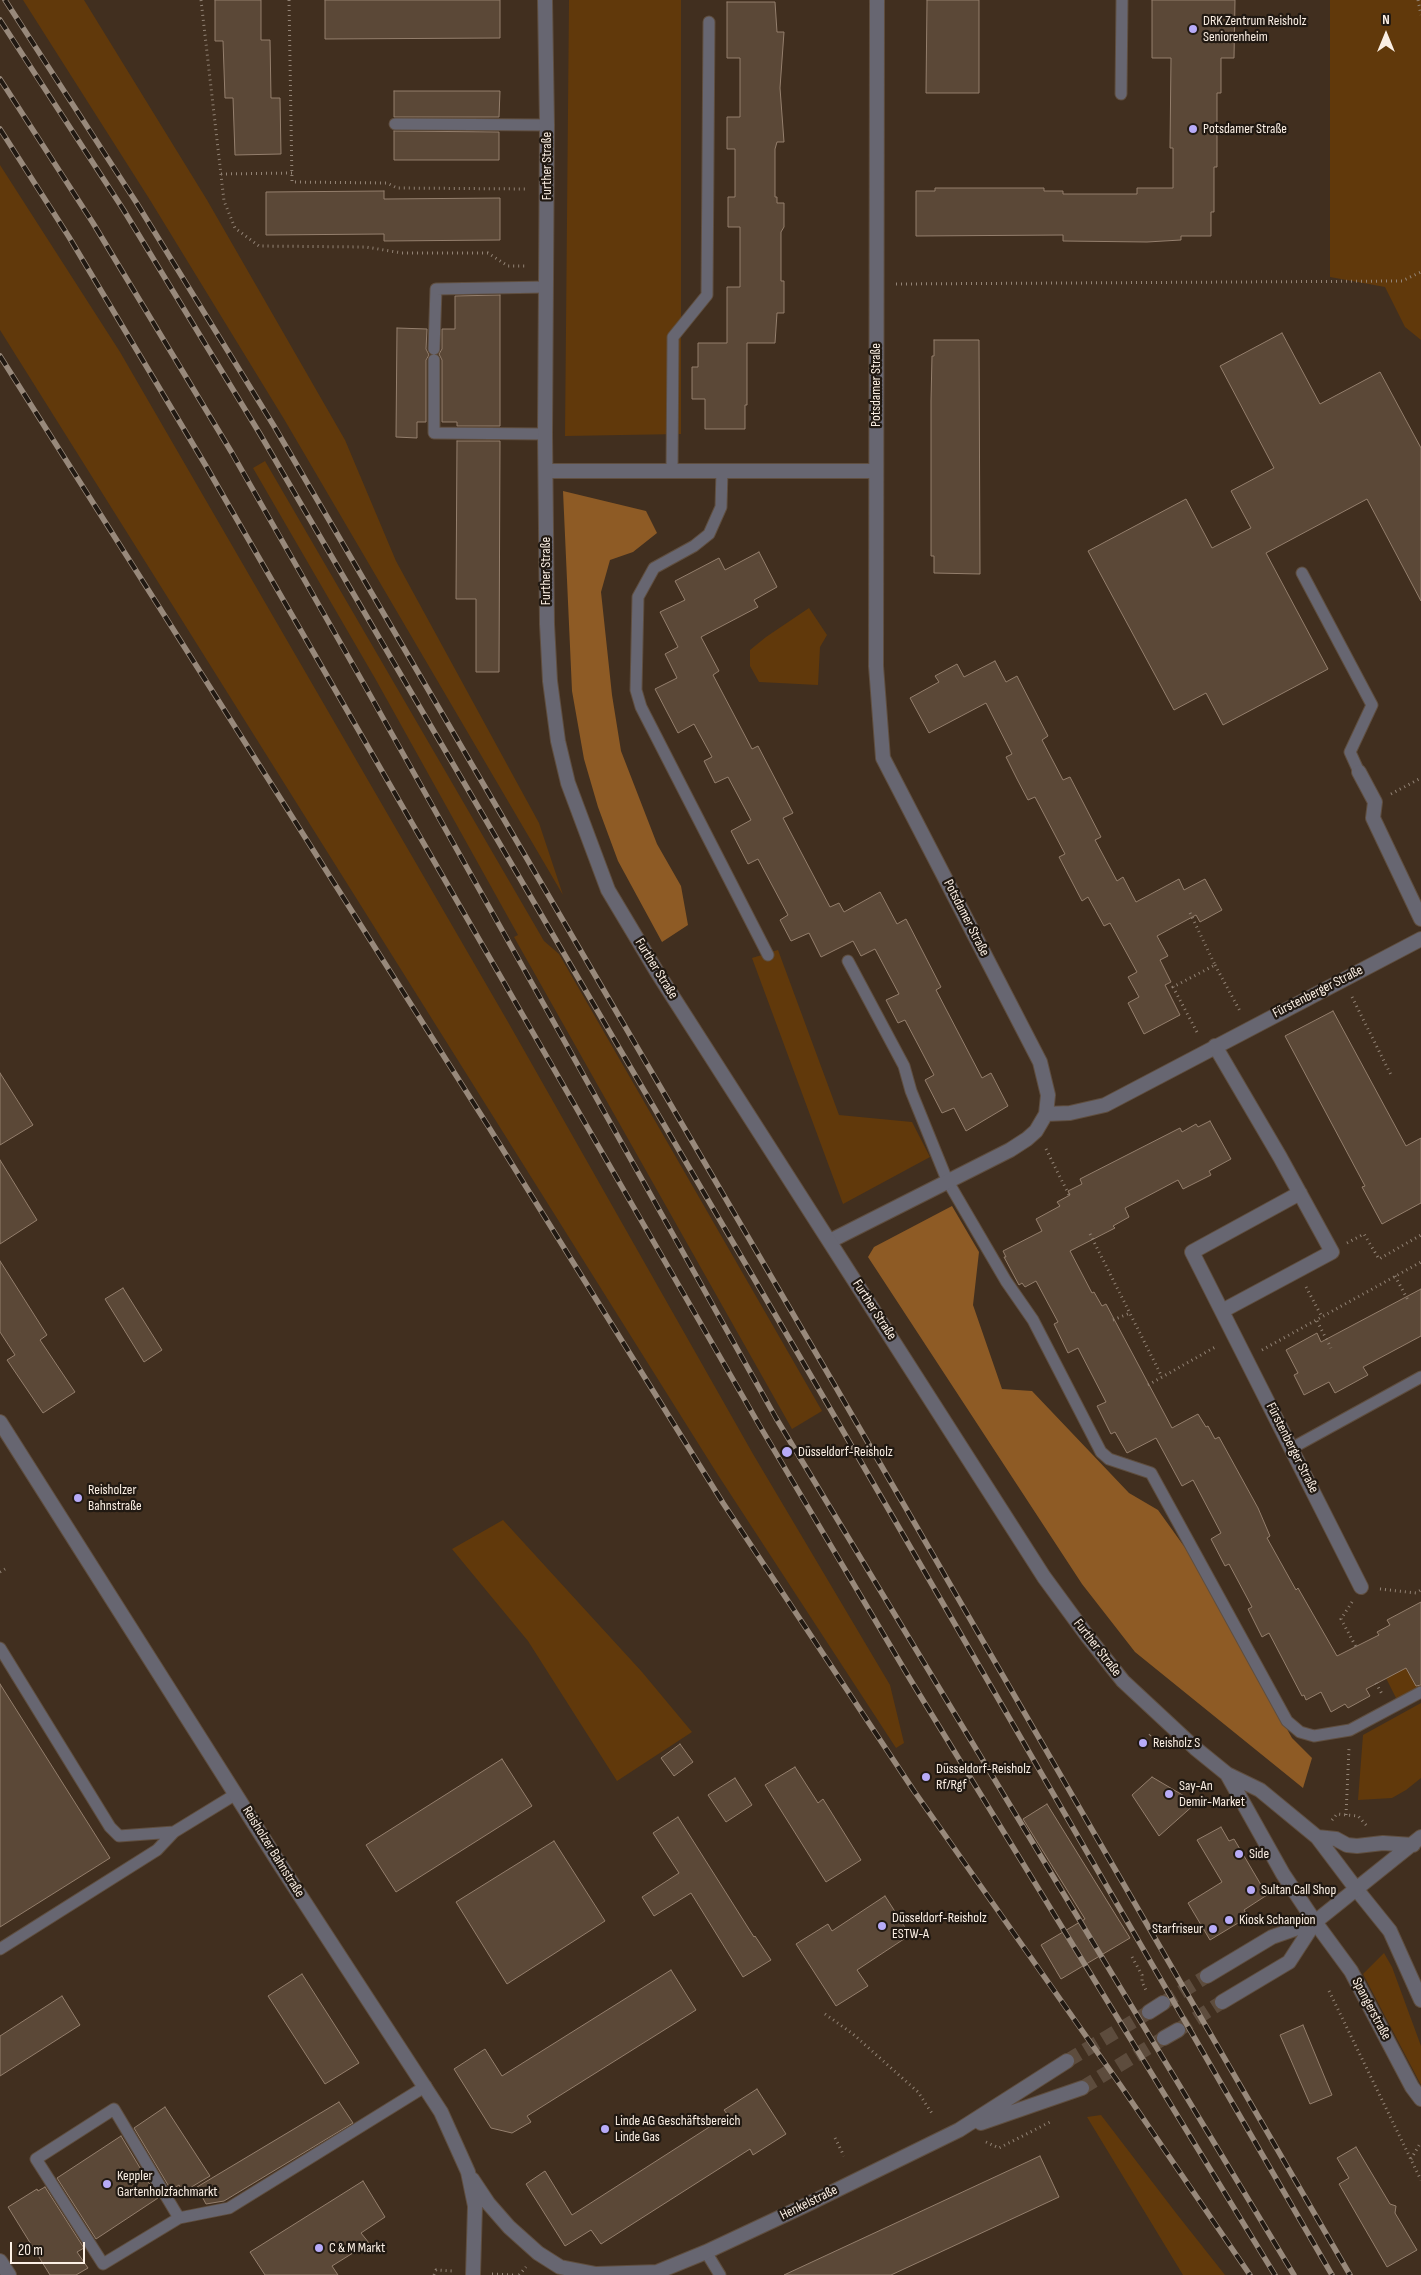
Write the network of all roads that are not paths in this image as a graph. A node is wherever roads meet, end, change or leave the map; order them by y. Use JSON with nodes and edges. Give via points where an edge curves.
{"nodes":[{"id":1,"x":545,"y":0,"type":"edge"},
{"id":2,"x":877,"y":0,"type":"edge"},
{"id":3,"x":1122,"y":0,"type":"edge"},
{"id":4,"x":709,"y":22,"type":"dead end"},
{"id":5,"x":1121,"y":94,"type":"dead end"},
{"id":6,"x":395,"y":124,"type":"dead end"},
{"id":7,"x":547,"y":125,"type":"junction"},
{"id":8,"x":546,"y":287,"type":"junction"},
{"id":9,"x":545,"y":434,"type":"junction"},
{"id":10,"x":546,"y":471,"type":"junction"},
{"id":11,"x":672,"y":471,"type":"junction"},
{"id":12,"x":722,"y":471,"type":"junction"},
{"id":13,"x":876,"y":471,"type":"junction"},
{"id":14,"x":1302,"y":573,"type":"dead end"},
{"id":15,"x":1359,"y":772,"type":"joint"},
{"id":16,"x":1421,"y":919,"type":"edge"},
{"id":17,"x":1421,"y":939,"type":"edge"},
{"id":18,"x":768,"y":955,"type":"dead end"},
{"id":19,"x":848,"y":961,"type":"dead end"},
{"id":20,"x":1211,"y":1048,"type":"junction"},
{"id":21,"x":1046,"y":1114,"type":"junction"},
{"id":22,"x":947,"y":1180,"type":"junction"},
{"id":23,"x":1300,"y":1193,"type":"junction"},
{"id":24,"x":830,"y":1241,"type":"junction"},
{"id":25,"x":1222,"y":1311,"type":"junction"},
{"id":26,"x":1421,"y":1377,"type":"edge"},
{"id":27,"x":0,"y":1422,"type":"edge"},
{"id":28,"x":1292,"y":1448,"type":"junction"},
{"id":29,"x":1361,"y":1587,"type":"road end"},
{"id":30,"x":0,"y":1648,"type":"edge"},
{"id":31,"x":1421,"y":1692,"type":"edge"},
{"id":32,"x":1227,"y":1774,"type":"junction"},
{"id":33,"x":236,"y":1794,"type":"junction"},
{"id":34,"x":174,"y":1832,"type":"junction"},
{"id":35,"x":1317,"y":1837,"type":"junction"},
{"id":36,"x":1417,"y":1841,"type":"edge"},
{"id":37,"x":1357,"y":1890,"type":"junction"},
{"id":38,"x":1315,"y":1922,"type":"junction"},
{"id":39,"x":0,"y":1949,"type":"edge"},
{"id":40,"x":1207,"y":1976,"type":"tunnel mouth"},
{"id":41,"x":1421,"y":2000,"type":"edge"},
{"id":42,"x":1222,"y":2002,"type":"tunnel mouth"},
{"id":43,"x":1163,"y":2003,"type":"tunnel mouth"},
{"id":44,"x":1149,"y":2012,"type":"tunnel mouth"},
{"id":45,"x":1178,"y":2030,"type":"tunnel mouth"},
{"id":46,"x":1164,"y":2038,"type":"tunnel mouth"},
{"id":47,"x":1067,"y":2061,"type":"tunnel mouth"},
{"id":48,"x":426,"y":2086,"type":"junction"},
{"id":49,"x":1082,"y":2088,"type":"tunnel mouth"},
{"id":50,"x":1421,"y":2099,"type":"edge"},
{"id":51,"x":959,"y":2130,"type":"junction"},
{"id":52,"x":468,"y":2172,"type":"junction"},
{"id":53,"x":179,"y":2218,"type":"junction"},
{"id":54,"x":706,"y":2252,"type":"junction"},
{"id":55,"x":0,"y":2261,"type":"edge"},
{"id":56,"x":654,"y":2273,"type":"edge"},
{"id":57,"x":9,"y":2275,"type":"edge"},
{"id":58,"x":473,"y":2275,"type":"edge"},
{"id":59,"x":720,"y":2275,"type":"edge"}],
"edges":[{"from":1,"to":7,"type":"street","name":"Further Straße"},
{"from":2,"to":13,"type":"street","name":"Potsdamer Straße"},
{"from":3,"to":5,"type":"lane"},
{"from":4,"to":11,"type":"lane","via":[[707,295],[673,337]]},
{"from":6,"to":7,"type":"lane"},
{"from":7,"to":8,"type":"street","name":"Further Straße"},
{"from":8,"to":9,"type":"street","name":"Further Straße"},
{"from":8,"to":9,"type":"lane","via":[[436,288],[434,354],[434,433]]},
{"from":9,"to":10,"type":"street","name":"Further Straße"},
{"from":10,"to":11,"type":"street"},
{"from":10,"to":24,"type":"street","name":"Further Straße","via":[[550,681],[558,741],[588,842],[608,890],[642,948]]},
{"from":11,"to":12,"type":"street"},
{"from":12,"to":13,"type":"street"},
{"from":12,"to":18,"type":"lane","via":[[721,507],[709,534],[654,568],[638,597],[636,690],[640,708]]},
{"from":13,"to":21,"type":"street","name":"Potsdamer Straße","via":[[876,666],[883,758],[1040,1062],[1048,1095]]},
{"from":14,"to":15,"type":"lane","via":[[1372,704],[1350,752]]},
{"from":15,"to":16,"type":"street","via":[[1376,802],[1373,818]]},
{"from":17,"to":20,"type":"street","name":"Fürstenberger Straße"},
{"from":19,"to":22,"type":"lane","via":[[904,1066]]},
{"from":20,"to":21,"type":"street","name":"Fürstenberger Straße","via":[[1105,1105],[1070,1113]]},
{"from":20,"to":23,"type":"street"},
{"from":21,"to":22,"type":"street","name":"Potsdamer Straße","via":[[1036,1131],[1010,1150]]},
{"from":22,"to":24,"type":"street","name":"Potsdamer Straße"},
{"from":22,"to":31,"type":"lane","via":[[1006,1281],[1033,1320],[1101,1452],[1109,1459],[1151,1473],[1286,1721],[1300,1732],[1314,1736],[1350,1730]]},
{"from":23,"to":25,"type":"street","name":"Fürstenberger Straße","via":[[1192,1252]]},
{"from":23,"to":25,"type":"street","via":[[1332,1252]]},
{"from":24,"to":32,"type":"street","name":"Further Straße","via":[[1044,1577],[1088,1638],[1123,1680]]},
{"from":25,"to":28,"type":"street","name":"Fürstenberger Straße"},
{"from":26,"to":28,"type":"lane"},
{"from":27,"to":33,"type":"street","name":"Reisholzer Bahnstraße"},
{"from":28,"to":29,"type":"street","name":"Fürstenberger Straße"},
{"from":30,"to":34,"type":"lane","via":[[110,1827],[119,1836]]},
{"from":32,"to":35,"type":"street","name":"Further Straße","via":[[1260,1790]]},
{"from":32,"to":38,"type":"street","name":"Further Straße","via":[[1283,1874]]},
{"from":33,"to":34,"type":"lane"},
{"from":33,"to":48,"type":"street","name":"Reisholzer Bahnstraße","via":[[278,1864]]},
{"from":34,"to":39,"type":"lane","via":[[156,1850]]},
{"from":35,"to":36,"type":"street","via":[[1356,1846]]},
{"from":35,"to":37,"type":"street","name":"Further Straße"},
{"from":36,"to":37,"type":"street"},
{"from":37,"to":38,"type":"street"},
{"from":37,"to":41,"type":"street","via":[[1390,1931]]},
{"from":38,"to":40,"type":"street","via":[[1272,1937]]},
{"from":38,"to":42,"type":"street","via":[[1289,1962]]},
{"from":38,"to":50,"type":"street","name":"Spangerstraße","via":[[1351,1971]]},
{"from":43,"to":44,"type":"street"},
{"from":45,"to":46,"type":"street"},
{"from":47,"to":51,"type":"street","name":"Henkelstraße"},
{"from":48,"to":52,"type":"street","name":"Reisholzer Bahnstraße","via":[[457,2143]]},
{"from":48,"to":53,"type":"lane","via":[[229,2208]]},
{"from":49,"to":51,"type":"street","name":"Henkelstraße"},
{"from":51,"to":54,"type":"street","name":"Henkelstraße"},
{"from":52,"to":56,"type":"street","name":"Henkelstraße","via":[[509,2227],[538,2253],[560,2267],[596,2274]]},
{"from":52,"to":58,"type":"street","name":"Reisholzer Bahnstraße","via":[[474,2206]]},
{"from":53,"to":53,"type":"lane","via":[[103,2264],[36,2159],[114,2109]]},
{"from":54,"to":56,"type":"street","name":"Henkelstraße"},
{"from":54,"to":59,"type":"lane"},
{"from":55,"to":57,"type":"street"}]}
